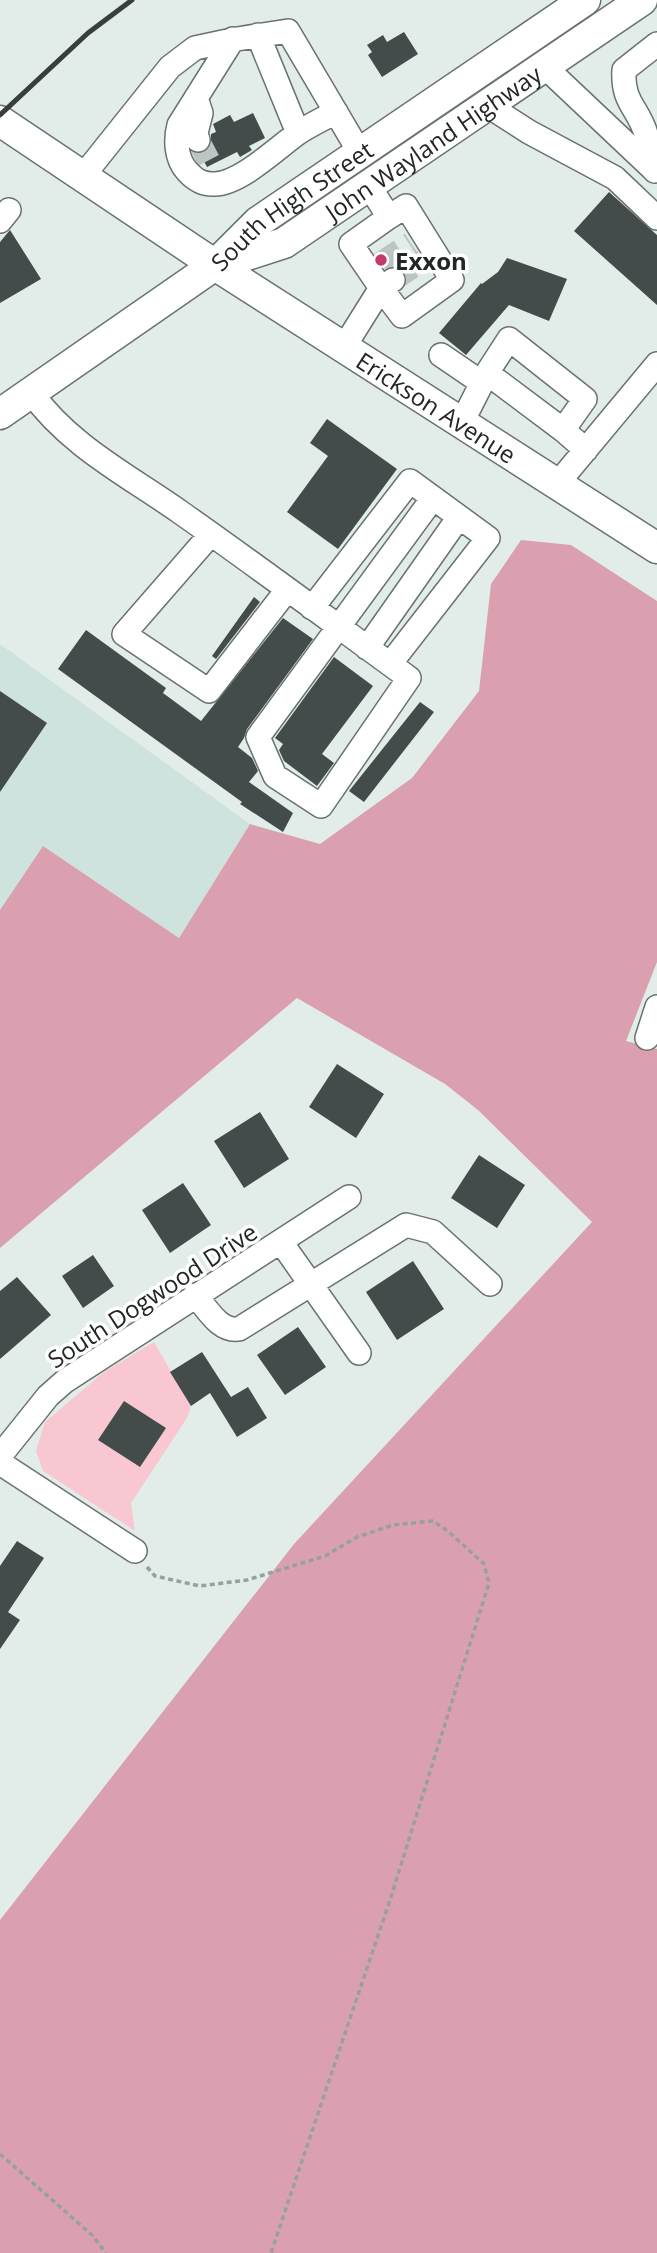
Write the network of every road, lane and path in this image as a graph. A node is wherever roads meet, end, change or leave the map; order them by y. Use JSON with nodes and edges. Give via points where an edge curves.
{"nodes":[{"id":1,"x":585,"y":0,"type":"edge"},
{"id":2,"x":642,"y":0,"type":"edge"},
{"id":3,"x":258,"y":35,"type":"junction"},
{"id":4,"x":233,"y":39,"type":"junction"},
{"id":5,"x":657,"y":44,"type":"edge"},
{"id":6,"x":544,"y":66,"type":"junction"},
{"id":7,"x":196,"y":98,"type":"junction"},
{"id":8,"x":487,"y":105,"type":"junction"},
{"id":9,"x":336,"y":112,"type":"junction"},
{"id":10,"x":0,"y":121,"type":"edge"},
{"id":11,"x":298,"y":133,"type":"junction"},
{"id":12,"x":198,"y":140,"type":"tunnel mouth"},
{"id":13,"x":360,"y":153,"type":"junction"},
{"id":14,"x":211,"y":165,"type":"dead end"},
{"id":15,"x":655,"y":168,"type":"edge"},
{"id":16,"x":242,"y":173,"type":"junction"},
{"id":17,"x":83,"y":176,"type":"junction"},
{"id":18,"x":369,"y":186,"type":"junction"},
{"id":19,"x":389,"y":217,"type":"junction"},
{"id":20,"x":657,"y":218,"type":"edge"},
{"id":21,"x":215,"y":265,"type":"junction"},
{"id":22,"x":381,"y":275,"type":"junction"},
{"id":23,"x":344,"y":347,"type":"junction"},
{"id":24,"x":441,"y":355,"type":"dead end"},
{"id":25,"x":657,"y":364,"type":"edge"},
{"id":26,"x":484,"y":378,"type":"junction"},
{"id":27,"x":31,"y":392,"type":"junction"},
{"id":28,"x":0,"y":414,"type":"edge"},
{"id":29,"x":462,"y":422,"type":"junction"},
{"id":30,"x":563,"y":430,"type":"junction"},
{"id":31,"x":586,"y":450,"type":"junction"},
{"id":32,"x":558,"y":484,"type":"junction"},
{"id":33,"x":433,"y":498,"type":"junction"},
{"id":34,"x":459,"y":517,"type":"junction"},
{"id":35,"x":211,"y":534,"type":"junction"},
{"id":36,"x":657,"y":548,"type":"edge"},
{"id":37,"x":287,"y":590,"type":"junction"},
{"id":38,"x":312,"y":608,"type":"junction"},
{"id":39,"x":339,"y":627,"type":"junction"},
{"id":40,"x":368,"y":648,"type":"junction"},
{"id":41,"x":390,"y":664,"type":"junction"},
{"id":42,"x":657,"y":1007,"type":"edge"},
{"id":43,"x":647,"y":1038,"type":"dead end"},
{"id":44,"x":349,"y":1198,"type":"dead end"},
{"id":45,"x":281,"y":1242,"type":"junction"},
{"id":46,"x":490,"y":1284,"type":"dead end"},
{"id":47,"x":311,"y":1285,"type":"junction"},
{"id":48,"x":195,"y":1295,"type":"junction"},
{"id":49,"x":359,"y":1353,"type":"dead end"},
{"id":50,"x":0,"y":1456,"type":"edge"},
{"id":51,"x":0,"y":1463,"type":"edge"},
{"id":52,"x":135,"y":1551,"type":"joint"},
{"id":53,"x":0,"y":2154,"type":"edge"},
{"id":54,"x":106,"y":2253,"type":"edge"},
{"id":55,"x":271,"y":2253,"type":"edge"}],
"edges":[{"from":1,"to":13,"type":"main road","name":"South High Street"},
{"from":2,"to":6,"type":"main road","name":"John Wayland Highway"},
{"from":3,"to":4,"type":"street"},
{"from":3,"to":9,"type":"street","via":[[288,31]]},
{"from":3,"to":11,"type":"street"},
{"from":4,"to":7,"type":"street"},
{"from":4,"to":17,"type":"street","via":[[195,48],[170,67]]},
{"from":5,"to":15,"type":"street","via":[[624,70],[623,86],[646,131]]},
{"from":6,"to":8,"type":"main road","name":"John Wayland Highway"},
{"from":6,"to":15,"type":"street"},
{"from":7,"to":12,"type":"street","via":[[201,113]]},
{"from":7,"to":16,"type":"street","via":[[176,136],[184,168],[196,181],[216,184]]},
{"from":8,"to":18,"type":"main road","name":"John Wayland Highway"},
{"from":8,"to":20,"type":"street","via":[[615,178]]},
{"from":9,"to":11,"type":"street"},
{"from":9,"to":13,"type":"street"},
{"from":10,"to":17,"type":"main road","name":"Erickson Avenue"},
{"from":11,"to":16,"type":"street"},
{"from":13,"to":21,"type":"main road","name":"South High Street","via":[[258,222]]},
{"from":14,"to":16,"type":"street","via":[[219,172]]},
{"from":17,"to":21,"type":"main road","name":"Erickson Avenue"},
{"from":18,"to":19,"type":"street"},
{"from":18,"to":21,"type":"main road","name":"John Wayland Highway","via":[[284,243]]},
{"from":19,"to":22,"type":"street","via":[[351,244]]},
{"from":19,"to":22,"type":"street","via":[[406,206],[423,248],[452,280],[401,316]]},
{"from":21,"to":23,"type":"main road","name":"Erickson Avenue"},
{"from":21,"to":27,"type":"main road","name":"South High Street"},
{"from":22,"to":23,"type":"street"},
{"from":23,"to":29,"type":"main road","name":"Erickson Avenue"},
{"from":24,"to":26,"type":"street"},
{"from":25,"to":31,"type":"street"},
{"from":26,"to":29,"type":"street"},
{"from":26,"to":30,"type":"street"},
{"from":26,"to":30,"type":"street","via":[[509,339],[585,399]]},
{"from":27,"to":28,"type":"main road","name":"South High Street"},
{"from":27,"to":35,"type":"street","via":[[71,436]]},
{"from":29,"to":32,"type":"main road","name":"Erickson Avenue"},
{"from":30,"to":31,"type":"street"},
{"from":31,"to":32,"type":"street"},
{"from":32,"to":36,"type":"main road","name":"Erickson Avenue"},
{"from":33,"to":34,"type":"street"},
{"from":33,"to":38,"type":"street","via":[[410,481]]},
{"from":33,"to":39,"type":"street"},
{"from":34,"to":40,"type":"street"},
{"from":34,"to":41,"type":"street","via":[[488,538]]},
{"from":35,"to":37,"type":"street"},
{"from":35,"to":37,"type":"street","via":[[124,634],[209,691]]},
{"from":37,"to":38,"type":"street"},
{"from":38,"to":39,"type":"street"},
{"from":39,"to":40,"type":"street"},
{"from":39,"to":41,"type":"street","via":[[258,737],[275,776],[321,806],[409,678]]},
{"from":40,"to":41,"type":"street"},
{"from":42,"to":43,"type":"street"},
{"from":44,"to":45,"type":"street","name":"South Dogwood Drive"},
{"from":45,"to":47,"type":"street"},
{"from":45,"to":48,"type":"street","name":"South Dogwood Drive"},
{"from":46,"to":47,"type":"street","via":[[433,1232],[409,1225]]},
{"from":47,"to":48,"type":"street","via":[[251,1324],[231,1330],[219,1324]]},
{"from":47,"to":49,"type":"street"},
{"from":48,"to":50,"type":"street","name":"South Dogwood Drive","via":[[65,1381]]},
{"from":51,"to":52,"type":"street"},
{"from":52,"to":55,"type":"path","via":[[155,1576],[200,1587],[247,1580],[325,1556],[358,1537],[394,1525],[433,1521],[484,1564],[489,1583],[390,1900]]},
{"from":53,"to":54,"type":"path","via":[[92,2235]]}]}
